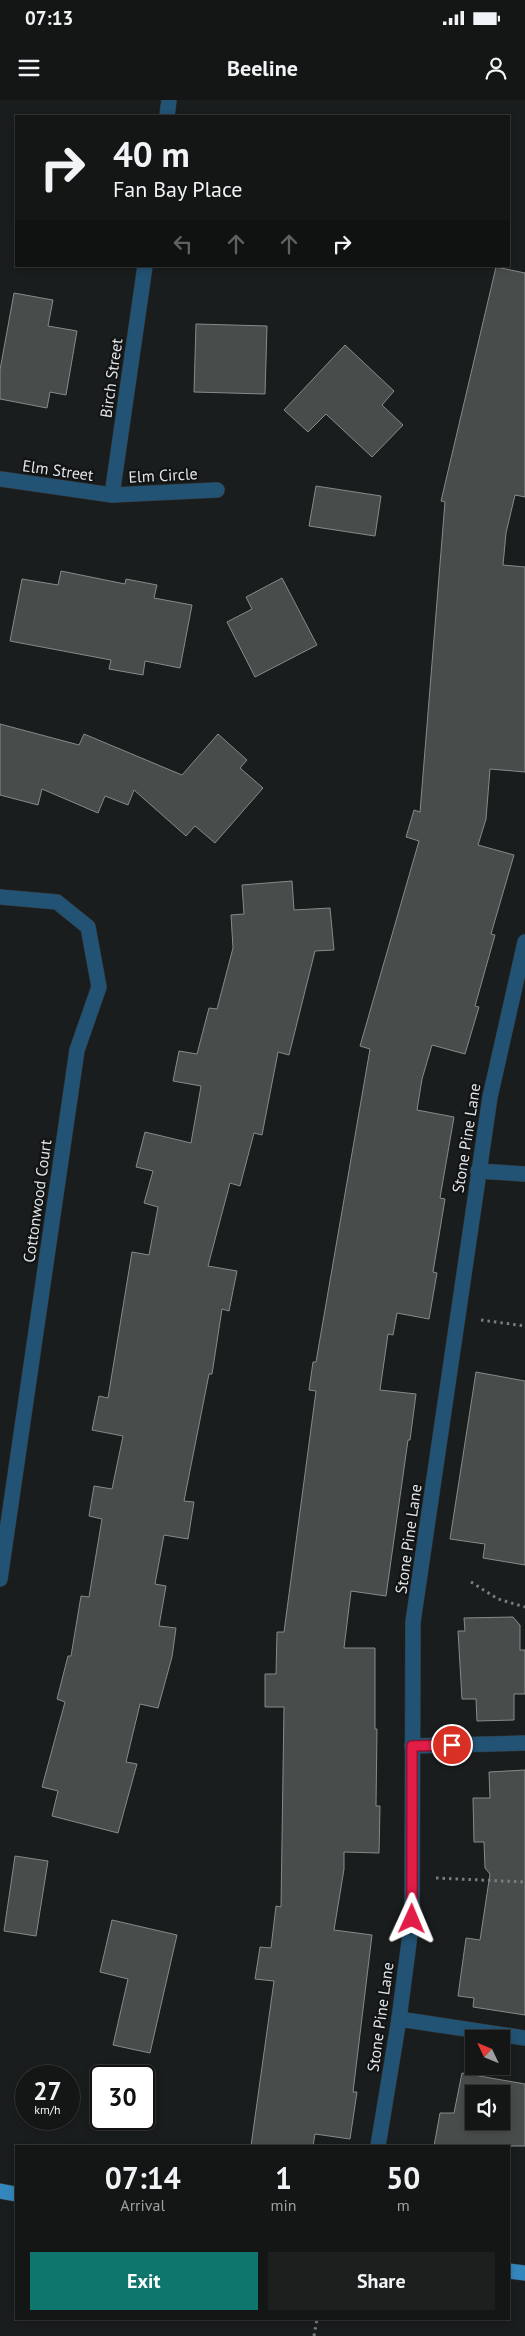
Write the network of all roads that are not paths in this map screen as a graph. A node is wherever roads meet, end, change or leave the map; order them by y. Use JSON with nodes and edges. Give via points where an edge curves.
{"nodes":[{"id":1,"x":169,"y":100,"type":"edge"},
{"id":2,"x":167,"y":115,"type":"edge"},
{"id":3,"x":145,"y":267,"type":"edge"},
{"id":4,"x":0,"y":479,"type":"edge"},
{"id":5,"x":217,"y":490,"type":"dead end"},
{"id":6,"x":112,"y":495,"type":"junction"},
{"id":7,"x":0,"y":897,"type":"edge"},
{"id":8,"x":525,"y":942,"type":"edge"},
{"id":9,"x":478,"y":1171,"type":"junction"},
{"id":10,"x":525,"y":1174,"type":"edge"},
{"id":11,"x":0,"y":1579,"type":"edge"},
{"id":12,"x":525,"y":1743,"type":"edge"},
{"id":13,"x":412,"y":1746,"type":"junction"},
{"id":14,"x":399,"y":2019,"type":"junction"},
{"id":15,"x":525,"y":2038,"type":"edge"},
{"id":16,"x":378,"y":2145,"type":"edge"},
{"id":17,"x":0,"y":2191,"type":"edge"},
{"id":18,"x":15,"y":2194,"type":"edge"},
{"id":19,"x":510,"y":2271,"type":"edge"},
{"id":20,"x":525,"y":2273,"type":"edge"}],
"edges":[{"from":1,"to":2,"type":"street"},
{"from":3,"to":6,"type":"street","name":"Birch Street"},
{"from":4,"to":6,"type":"street","name":"Elm Street"},
{"from":5,"to":6,"type":"street","name":"Elm Circle"},
{"from":7,"to":11,"type":"street","name":"Cottonwood Court","via":[[57,902],[88,927],[99,987],[77,1050]]},
{"from":8,"to":9,"type":"street","name":"Stone Pine Lane","via":[[490,1097]]},
{"from":9,"to":10,"type":"street"},
{"from":9,"to":13,"type":"street","name":"Stone Pine Lane","via":[[413,1622]]},
{"from":12,"to":13,"type":"street"},
{"from":13,"to":14,"type":"street","name":"Stone Pine Lane","via":[[412,1919]]},
{"from":14,"to":15,"type":"street"},
{"from":14,"to":16,"type":"street","name":"Stone Pine Lane"},
{"from":17,"to":18,"type":"main road"},
{"from":19,"to":20,"type":"main road"}]}
